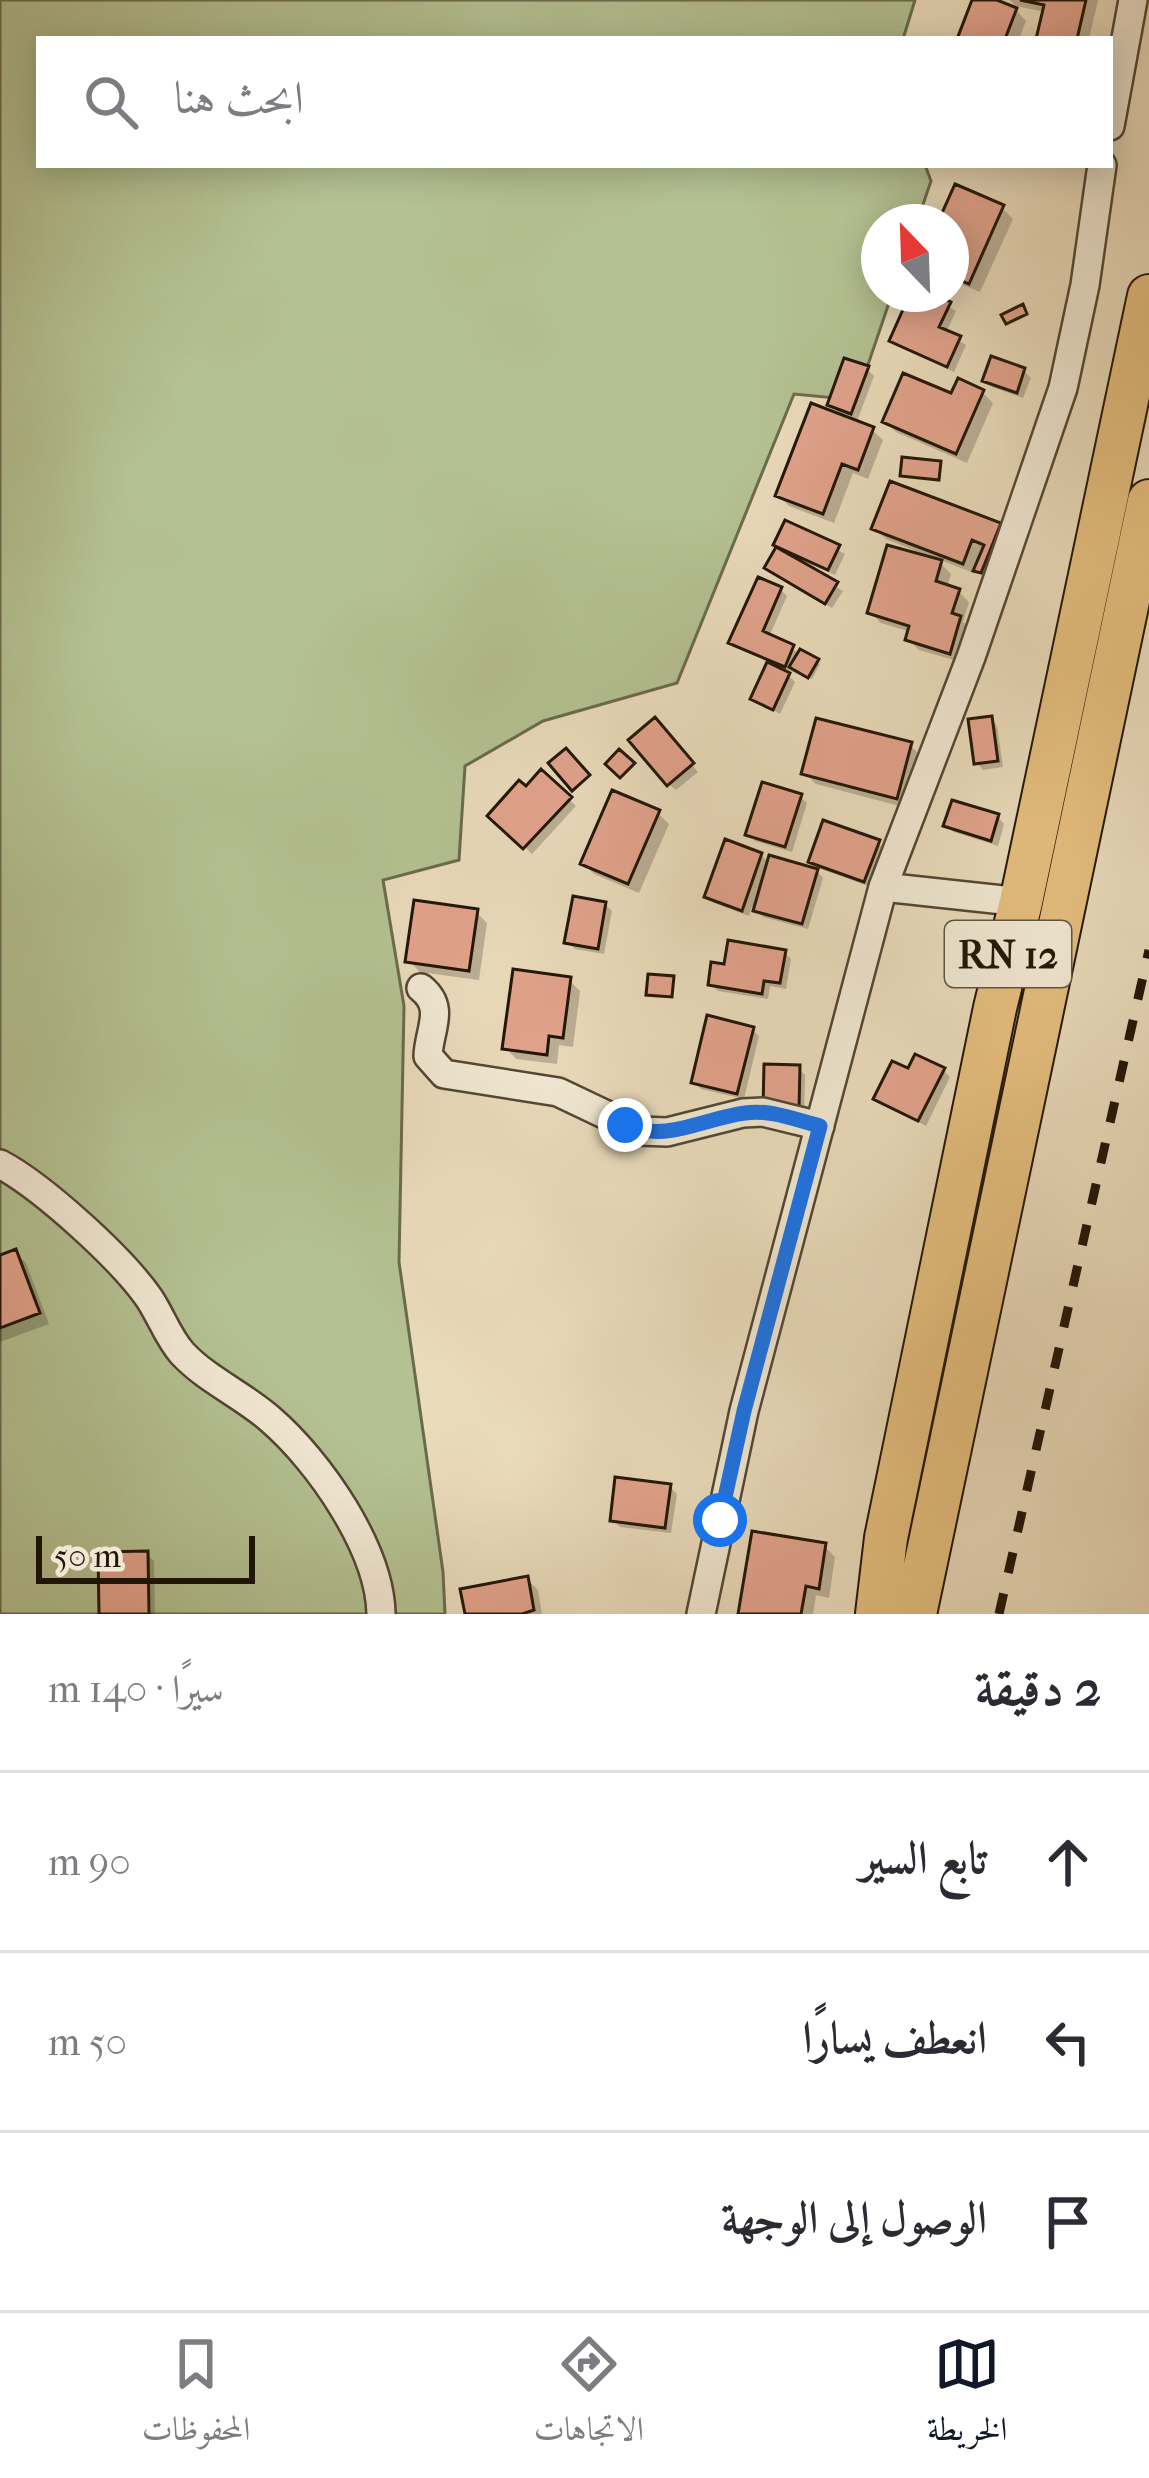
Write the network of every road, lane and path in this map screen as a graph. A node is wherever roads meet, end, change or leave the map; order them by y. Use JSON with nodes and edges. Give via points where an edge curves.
{"nodes":[{"id":1,"x":1133,"y":0,"type":"edge"},
{"id":2,"x":1113,"y":110,"type":"edge"},
{"id":3,"x":1102,"y":168,"type":"edge"},
{"id":4,"x":1149,"y":296,"type":"edge"},
{"id":5,"x":1149,"y":502,"type":"edge"},
{"id":6,"x":883,"y":887,"type":"junction"},
{"id":7,"x":1021,"y":902,"type":"junction"},
{"id":8,"x":421,"y":988,"type":"dead end"},
{"id":9,"x":820,"y":1126,"type":"junction"},
{"id":10,"x":0,"y":1164,"type":"edge"},
{"id":11,"x":381,"y":1614,"type":"edge"},
{"id":12,"x":701,"y":1614,"type":"edge"},
{"id":13,"x":877,"y":1614,"type":"edge"},
{"id":14,"x":915,"y":1614,"type":"edge"}],
"edges":[{"from":1,"to":2,"type":"street"},
{"from":3,"to":6,"type":"street","via":[[1064,388]]},
{"from":4,"to":7,"type":"highway","number":"RN 12"},
{"from":5,"to":14,"type":"highway","number":"RN 12"},
{"from":6,"to":7,"type":"street"},
{"from":6,"to":9,"type":"street"},
{"from":7,"to":13,"type":"highway","number":"RN 12","via":[[886,1538]]},
{"from":8,"to":9,"type":"street","via":[[437,1010],[428,1056],[444,1074],[558,1092],[640,1131],[763,1112]]},
{"from":9,"to":12,"type":"street","via":[[744,1411]]},
{"from":10,"to":11,"type":"street","via":[[113,1258],[183,1354],[271,1419],[307,1460],[362,1540]]}]}
